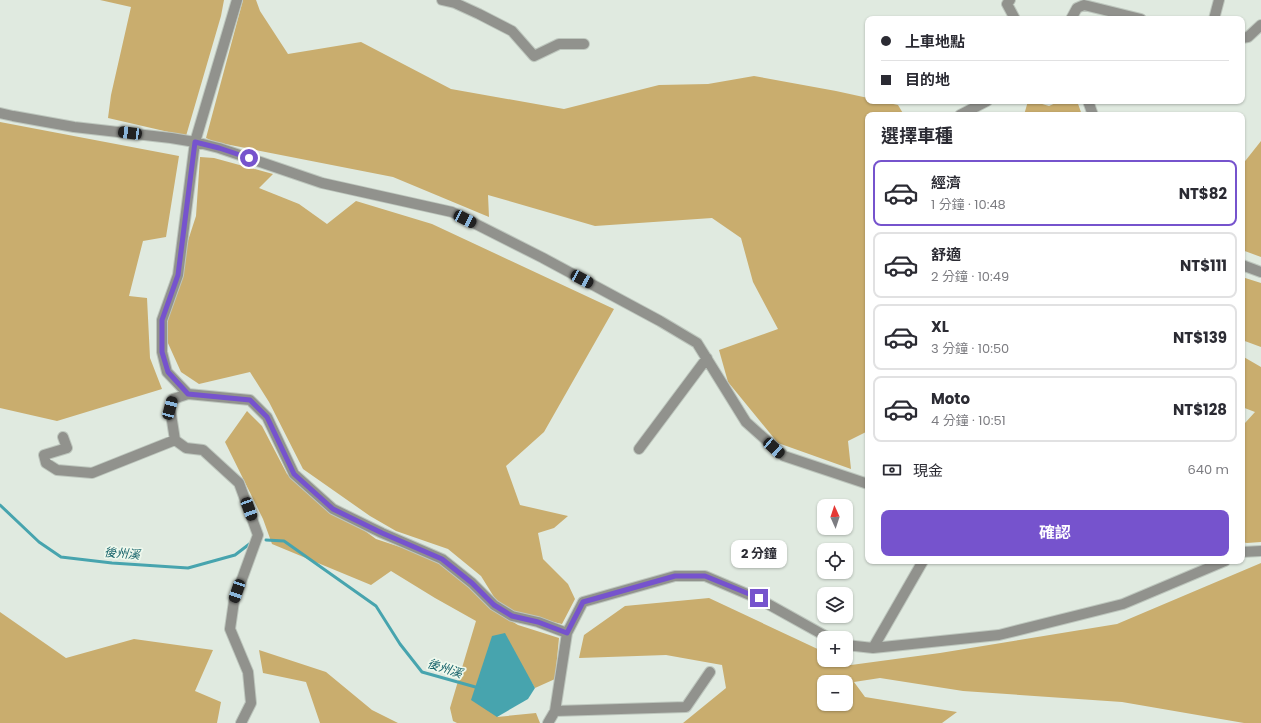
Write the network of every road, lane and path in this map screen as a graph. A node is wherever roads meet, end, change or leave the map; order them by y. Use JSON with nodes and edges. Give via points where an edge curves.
{"nodes":[{"id":1,"x":237,"y":0,"type":"edge"},
{"id":2,"x":442,"y":0,"type":"edge"},
{"id":3,"x":1010,"y":0,"type":"edge"},
{"id":4,"x":1219,"y":0,"type":"edge"},
{"id":5,"x":1013,"y":16,"type":"edge"},
{"id":6,"x":1073,"y":16,"type":"edge"},
{"id":7,"x":1129,"y":16,"type":"edge"},
{"id":8,"x":1215,"y":16,"type":"edge"},
{"id":9,"x":1261,"y":25,"type":"edge"},
{"id":10,"x":1245,"y":38,"type":"edge"},
{"id":11,"x":584,"y":44,"type":"dead end"},
{"id":12,"x":981,"y":104,"type":"edge"},
{"id":13,"x":966,"y":112,"type":"edge"},
{"id":14,"x":0,"y":113,"type":"edge"},
{"id":15,"x":195,"y":142,"type":"junction"},
{"id":16,"x":1245,"y":266,"type":"edge"},
{"id":17,"x":1261,"y":272,"type":"edge"},
{"id":18,"x":707,"y":358,"type":"junction"},
{"id":19,"x":188,"y":394,"type":"junction"},
{"id":20,"x":63,"y":437,"type":"dead end"},
{"id":21,"x":175,"y":440,"type":"junction"},
{"id":22,"x":639,"y":449,"type":"dead end"},
{"id":23,"x":865,"y":483,"type":"edge"},
{"id":24,"x":1261,"y":551,"type":"edge"},
{"id":25,"x":1245,"y":552,"type":"edge"},
{"id":26,"x":922,"y":564,"type":"edge"},
{"id":27,"x":1217,"y":564,"type":"edge"},
{"id":28,"x":817,"y":631,"type":"edge"},
{"id":29,"x":567,"y":633,"type":"junction"},
{"id":30,"x":853,"y":646,"type":"edge"},
{"id":31,"x":872,"y":648,"type":"junction"},
{"id":32,"x":710,"y":672,"type":"dead end"},
{"id":33,"x":555,"y":711,"type":"junction"},
{"id":34,"x":241,"y":723,"type":"edge"},
{"id":35,"x":548,"y":723,"type":"edge"}],
"edges":[{"from":1,"to":15,"type":"street"},
{"from":2,"to":11,"type":"street","via":[[461,6],[512,31],[534,56],[559,44]]},
{"from":3,"to":5,"type":"street","via":[[1007,4]]},
{"from":4,"to":8,"type":"street"},
{"from":6,"to":7,"type":"street","via":[[1077,8],[1084,5]]},
{"from":9,"to":10,"type":"street"},
{"from":12,"to":13,"type":"street"},
{"from":14,"to":15,"type":"street","via":[[74,127]]},
{"from":15,"to":18,"type":"street","via":[[322,182],[452,212],[660,321],[697,343]]},
{"from":15,"to":19,"type":"street","via":[[178,275],[162,320],[162,352],[168,372]]},
{"from":16,"to":17,"type":"street"},
{"from":18,"to":22,"type":"street"},
{"from":18,"to":23,"type":"street","via":[[746,422],[784,456]]},
{"from":19,"to":21,"type":"street","via":[[173,399],[170,408]]},
{"from":19,"to":29,"type":"street","via":[[250,400],[267,417],[294,474],[333,509],[442,559],[494,605],[512,616]]},
{"from":20,"to":21,"type":"street","via":[[67,448],[44,455],[46,463],[57,470],[92,473]]},
{"from":21,"to":34,"type":"street","via":[[186,448],[203,450],[239,483],[258,535],[234,601],[230,629],[248,672],[251,702]]},
{"from":24,"to":25,"type":"street"},
{"from":26,"to":31,"type":"street"},
{"from":27,"to":31,"type":"street","via":[[1123,604],[999,636]]},
{"from":28,"to":29,"type":"street","via":[[759,598],[705,576],[675,576],[583,602]]},
{"from":29,"to":33,"type":"street"},
{"from":30,"to":31,"type":"street"},
{"from":32,"to":33,"type":"street","via":[[686,707]]},
{"from":33,"to":35,"type":"street"}]}
